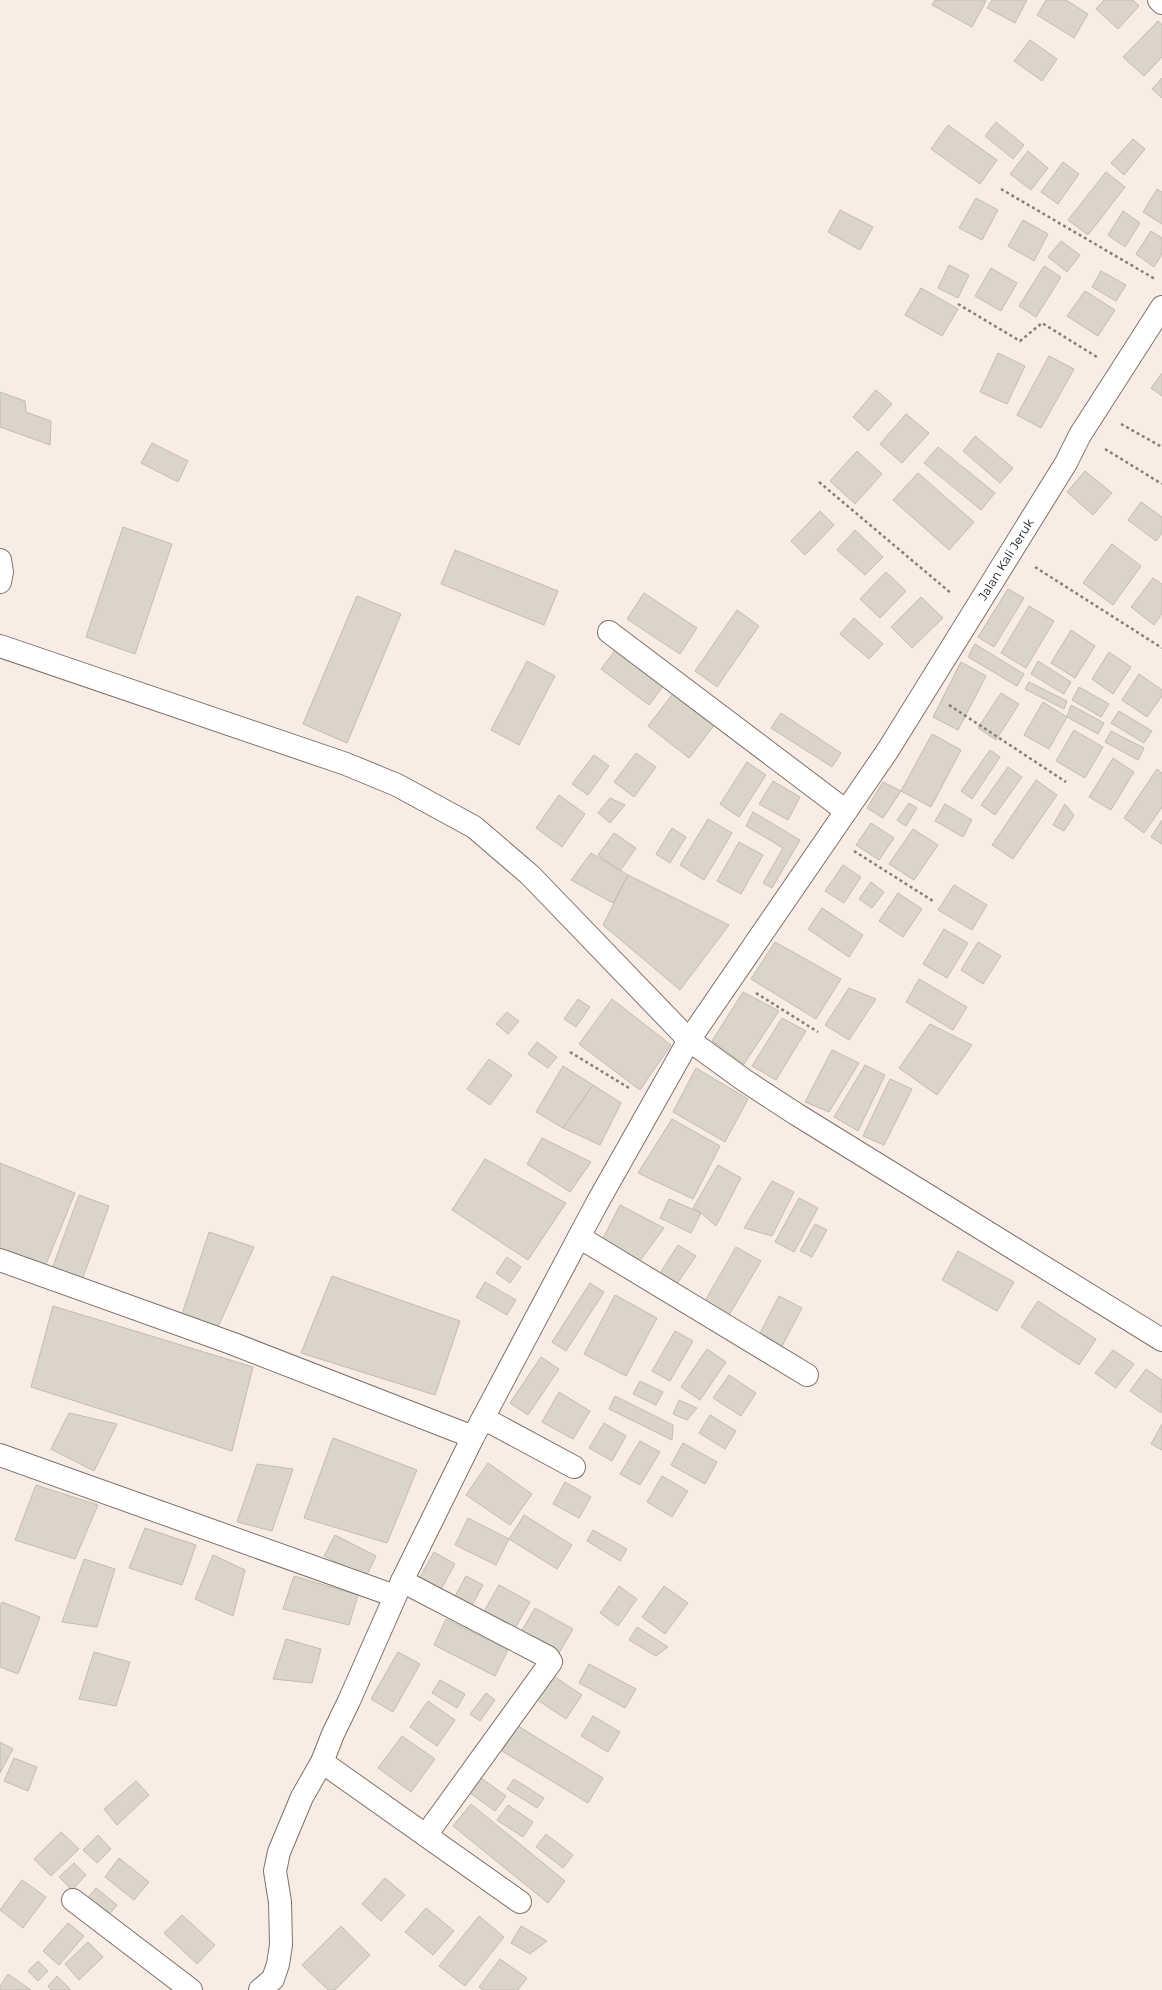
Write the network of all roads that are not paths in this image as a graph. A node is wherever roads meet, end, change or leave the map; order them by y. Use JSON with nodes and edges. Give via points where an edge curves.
{"nodes":[{"id":1,"x":1159,"y":0,"type":"edge"},
{"id":2,"x":1162,"y":2,"type":"edge"},
{"id":3,"x":1162,"y":307,"type":"edge"},
{"id":4,"x":0,"y":560,"type":"edge"},
{"id":5,"x":0,"y":582,"type":"edge"},
{"id":6,"x":609,"y":632,"type":"dead end"},
{"id":7,"x":0,"y":646,"type":"edge"},
{"id":8,"x":846,"y":811,"type":"junction"},
{"id":9,"x":689,"y":1040,"type":"junction"},
{"id":10,"x":579,"y":1237,"type":"junction"},
{"id":11,"x":0,"y":1260,"type":"edge"},
{"id":12,"x":1162,"y":1340,"type":"edge"},
{"id":13,"x":807,"y":1375,"type":"dead end"},
{"id":14,"x":484,"y":1418,"type":"junction"},
{"id":15,"x":473,"y":1437,"type":"junction"},
{"id":16,"x":0,"y":1455,"type":"edge"},
{"id":17,"x":574,"y":1467,"type":"dead end"},
{"id":18,"x":398,"y":1588,"type":"junction"},
{"id":19,"x":322,"y":1762,"type":"junction"},
{"id":20,"x":426,"y":1836,"type":"junction"},
{"id":21,"x":73,"y":1900,"type":"dead end"},
{"id":22,"x":520,"y":1902,"type":"dead end"},
{"id":23,"x":273,"y":1986,"type":"edge"},
{"id":24,"x":191,"y":1990,"type":"edge"}],
"edges":[{"from":1,"to":2,"type":"street"},
{"from":3,"to":8,"type":"street","name":"Jalan Kali Jeruk","via":[[1080,435],[1066,463],[888,750]]},
{"from":4,"to":5,"type":"street"},
{"from":6,"to":8,"type":"street"},
{"from":7,"to":9,"type":"street","via":[[346,764],[397,785],[436,805],[474,827],[530,875]]},
{"from":8,"to":9,"type":"street","name":"Jalan Kali Jeruk"},
{"from":9,"to":10,"type":"street","name":"Jalan Kali Jeruk"},
{"from":9,"to":12,"type":"street","via":[[802,1118]]},
{"from":10,"to":13,"type":"street"},
{"from":10,"to":14,"type":"street","name":"Jalan Kali Jeruk"},
{"from":11,"to":15,"type":"street","via":[[232,1343]]},
{"from":14,"to":15,"type":"street","name":"Jalan Kali Jeruk"},
{"from":14,"to":17,"type":"street"},
{"from":15,"to":18,"type":"street","name":"Jalan Kali Jeruk"},
{"from":16,"to":18,"type":"street"},
{"from":18,"to":19,"type":"street","name":"Jalan Kali Jeruk"},
{"from":18,"to":20,"type":"street","via":[[542,1654],[551,1662]]},
{"from":19,"to":20,"type":"street"},
{"from":19,"to":23,"type":"street","name":"Jalan Kali Jeruk","via":[[302,1797],[279,1852],[275,1871],[280,1902],[281,1945]]},
{"from":20,"to":22,"type":"street"},
{"from":21,"to":24,"type":"street"}]}
